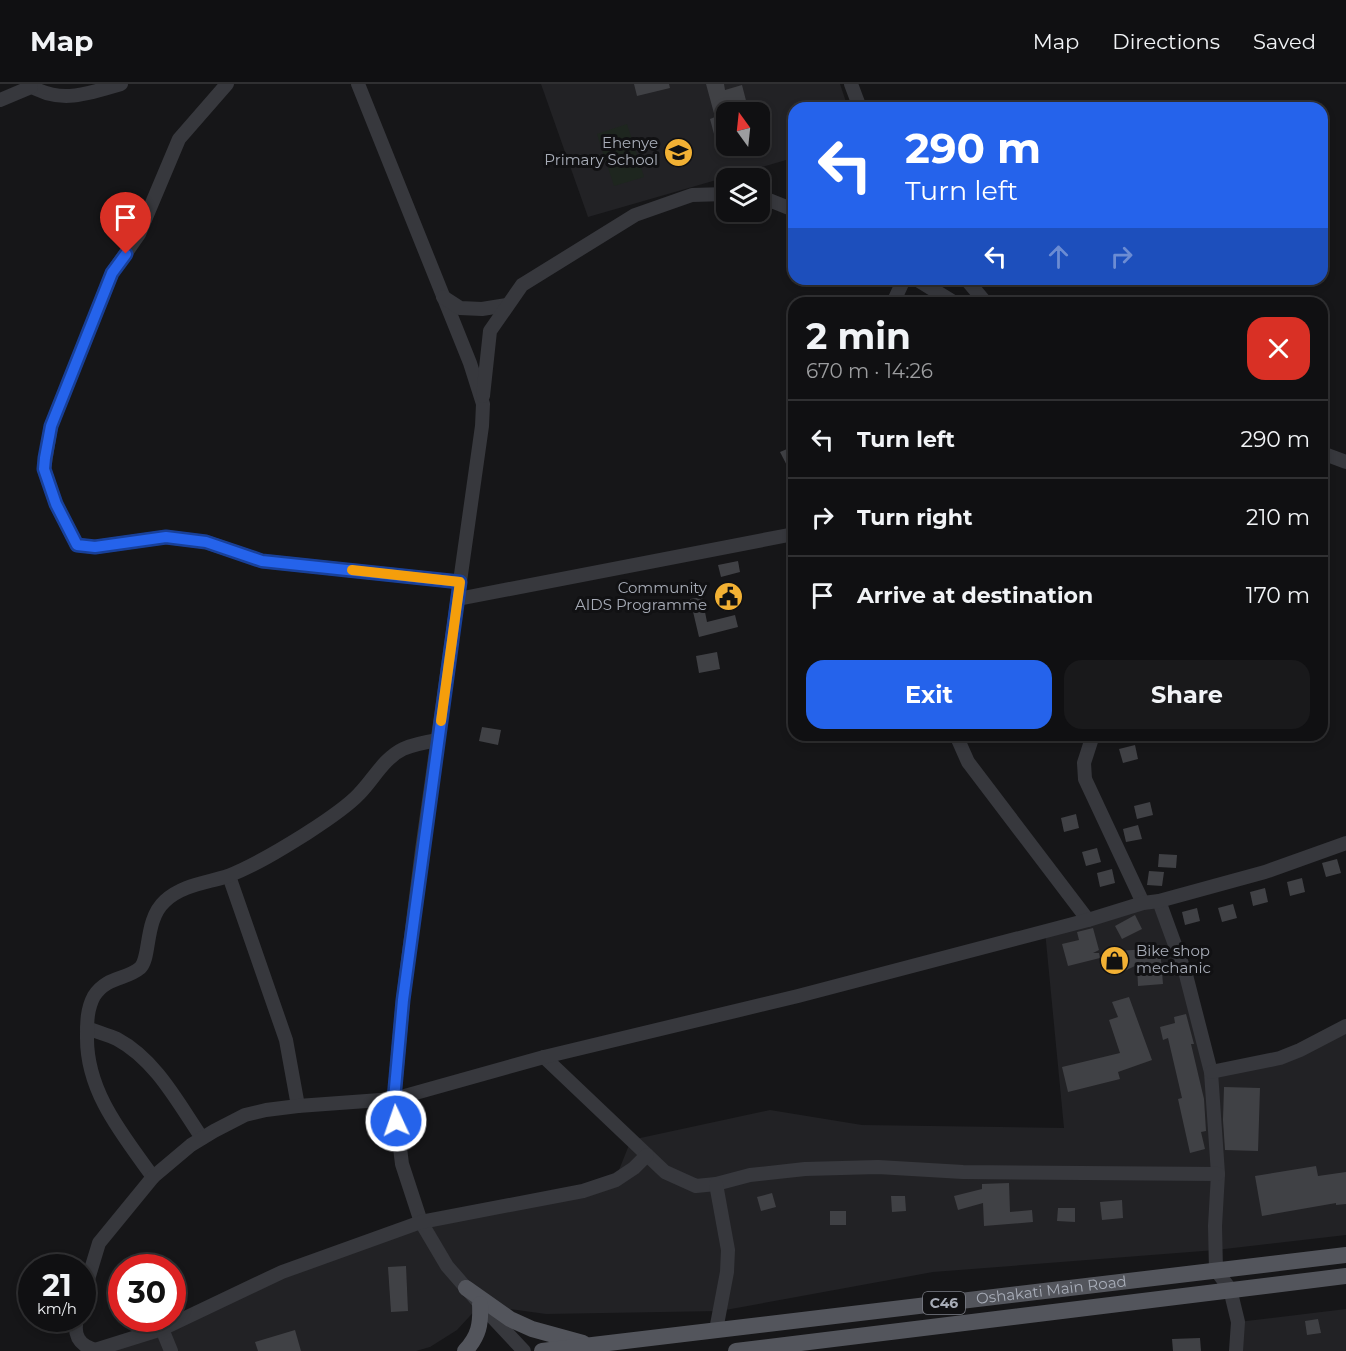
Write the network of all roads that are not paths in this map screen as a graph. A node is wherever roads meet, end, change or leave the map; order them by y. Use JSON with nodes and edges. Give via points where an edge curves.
{"nodes":[{"id":1,"x":121,"y":84,"type":"edge"},
{"id":2,"x":227,"y":84,"type":"edge"},
{"id":3,"x":358,"y":84,"type":"edge"},
{"id":4,"x":851,"y":84,"type":"edge"},
{"id":5,"x":29,"y":85,"type":"edge"},
{"id":6,"x":0,"y":100,"type":"edge"},
{"id":7,"x":858,"y":102,"type":"edge"},
{"id":8,"x":716,"y":194,"type":"edge"},
{"id":9,"x":770,"y":200,"type":"edge"},
{"id":10,"x":788,"y":207,"type":"edge"},
{"id":11,"x":926,"y":285,"type":"edge"},
{"id":12,"x":971,"y":285,"type":"edge"},
{"id":13,"x":443,"y":297,"type":"junction"},
{"id":14,"x":945,"y":297,"type":"edge"},
{"id":15,"x":981,"y":297,"type":"edge"},
{"id":16,"x":507,"y":305,"type":"junction"},
{"id":17,"x":483,"y":404,"type":"junction"},
{"id":18,"x":1328,"y":455,"type":"edge"},
{"id":19,"x":1346,"y":462,"type":"edge"},
{"id":20,"x":788,"y":535,"type":"edge"},
{"id":21,"x":460,"y":582,"type":"junction"},
{"id":22,"x":458,"y":599,"type":"junction"},
{"id":23,"x":438,"y":740,"type":"junction"},
{"id":24,"x":959,"y":741,"type":"edge"},
{"id":25,"x":1091,"y":741,"type":"edge"},
{"id":26,"x":1346,"y":843,"type":"edge"},
{"id":27,"x":229,"y":876,"type":"junction"},
{"id":28,"x":1159,"y":901,"type":"junction"},
{"id":29,"x":1143,"y":903,"type":"junction"},
{"id":30,"x":1088,"y":920,"type":"junction"},
{"id":31,"x":1346,"y":1026,"type":"edge"},
{"id":32,"x":87,"y":1028,"type":"junction"},
{"id":33,"x":544,"y":1057,"type":"junction"},
{"id":34,"x":1211,"y":1072,"type":"junction"},
{"id":35,"x":394,"y":1099,"type":"junction"},
{"id":36,"x":298,"y":1106,"type":"junction"},
{"id":37,"x":202,"y":1138,"type":"junction"},
{"id":38,"x":647,"y":1155,"type":"junction"},
{"id":39,"x":1218,"y":1174,"type":"junction"},
{"id":40,"x":153,"y":1177,"type":"junction"},
{"id":41,"x":716,"y":1184,"type":"junction"},
{"id":42,"x":422,"y":1222,"type":"junction"},
{"id":43,"x":96,"y":1254,"type":"edge"},
{"id":44,"x":1346,"y":1255,"type":"edge"},
{"id":45,"x":1216,"y":1270,"type":"junction"},
{"id":46,"x":1346,"y":1276,"type":"edge"},
{"id":47,"x":466,"y":1288,"type":"junction"},
{"id":48,"x":1230,"y":1289,"type":"junction"},
{"id":49,"x":480,"y":1305,"type":"junction"},
{"id":50,"x":186,"y":1318,"type":"edge"},
{"id":51,"x":716,"y":1330,"type":"junction"},
{"id":52,"x":76,"y":1332,"type":"edge"},
{"id":53,"x":152,"y":1332,"type":"edge"},
{"id":54,"x":163,"y":1332,"type":"edge"},
{"id":55,"x":589,"y":1344,"type":"junction"},
{"id":56,"x":171,"y":1351,"type":"edge"},
{"id":57,"x":465,"y":1351,"type":"edge"},
{"id":58,"x":524,"y":1351,"type":"edge"},
{"id":59,"x":542,"y":1351,"type":"edge"},
{"id":60,"x":736,"y":1351,"type":"edge"},
{"id":61,"x":1236,"y":1351,"type":"edge"}],
"edges":[{"from":1,"to":5,"type":"street","via":[[68,97],[49,95]]},
{"from":2,"to":21,"type":"street","via":[[180,139],[139,234],[112,273],[51,426],[44,469],[68,531],[77,545],[95,547],[166,537],[206,542],[262,561]]},
{"from":3,"to":13,"type":"street"},
{"from":4,"to":7,"type":"street"},
{"from":5,"to":6,"type":"street"},
{"from":8,"to":16,"type":"street","via":[[692,195],[635,215],[522,285]]},
{"from":9,"to":10,"type":"street"},
{"from":11,"to":14,"type":"street"},
{"from":12,"to":15,"type":"street"},
{"from":13,"to":16,"type":"street","via":[[460,308]]},
{"from":13,"to":17,"type":"street"},
{"from":16,"to":17,"type":"street","via":[[490,331]]},
{"from":17,"to":21,"type":"street"},
{"from":18,"to":19,"type":"street"},
{"from":20,"to":22,"type":"street"},
{"from":21,"to":22,"type":"street"},
{"from":22,"to":23,"type":"street"},
{"from":23,"to":27,"type":"street","via":[[401,750],[357,796],[305,834]]},
{"from":23,"to":35,"type":"street","via":[[403,1000]]},
{"from":24,"to":30,"type":"street","via":[[968,762]]},
{"from":25,"to":29,"type":"street","via":[[1084,763],[1085,779]]},
{"from":26,"to":28,"type":"street","via":[[1265,872]]},
{"from":27,"to":32,"type":"street","via":[[185,888],[163,902],[153,918],[144,961],[139,968],[105,984],[87,1014]]},
{"from":27,"to":36,"type":"street","via":[[286,1040]]},
{"from":28,"to":29,"type":"street"},
{"from":28,"to":34,"type":"street","via":[[1186,975]]},
{"from":29,"to":30,"type":"street"},
{"from":30,"to":33,"type":"street"},
{"from":31,"to":34,"type":"street","via":[[1280,1058]]},
{"from":32,"to":37,"type":"street","via":[[117,1039],[142,1056]]},
{"from":32,"to":40,"type":"street","via":[[90,1074],[101,1100]]},
{"from":33,"to":35,"type":"street"},
{"from":33,"to":38,"type":"street"},
{"from":34,"to":39,"type":"street"},
{"from":35,"to":36,"type":"street"},
{"from":35,"to":42,"type":"street","via":[[402,1164]]},
{"from":36,"to":37,"type":"street","via":[[254,1112]]},
{"from":37,"to":40,"type":"street"},
{"from":38,"to":41,"type":"street","via":[[679,1179],[696,1186]]},
{"from":38,"to":42,"type":"street","via":[[615,1180],[583,1191]]},
{"from":39,"to":41,"type":"street","via":[[963,1173],[878,1167],[806,1169],[750,1175]]},
{"from":39,"to":45,"type":"street"},
{"from":40,"to":43,"type":"street","via":[[99,1243]]},
{"from":41,"to":51,"type":"street","via":[[728,1250]]},
{"from":42,"to":47,"type":"street","via":[[447,1266]]},
{"from":42,"to":50,"type":"street","via":[[282,1272]]},
{"from":44,"to":45,"type":"main road","name":"Oshakati Main Road","number":"C46"},
{"from":45,"to":48,"type":"street"},
{"from":45,"to":51,"type":"main road","name":"Oshakati Main Road","number":"C46"},
{"from":46,"to":48,"type":"main road","name":"Oshakati Main Road","number":"C46"},
{"from":47,"to":49,"type":"street"},
{"from":47,"to":55,"type":"main road","via":[[510,1319]]},
{"from":48,"to":60,"type":"main road","name":"Oshakati Main Road","number":"C46"},
{"from":48,"to":61,"type":"street","via":[[1238,1322]]},
{"from":49,"to":57,"type":"main road","via":[[479,1333]]},
{"from":49,"to":58,"type":"street"},
{"from":51,"to":55,"type":"main road","name":"Oshakati Main Road","number":"C46"},
{"from":52,"to":53,"type":"street","via":[[85,1347],[95,1350]]},
{"from":54,"to":56,"type":"street"},
{"from":55,"to":59,"type":"main road","name":"Oshakati Main Road","number":"C46"}]}
